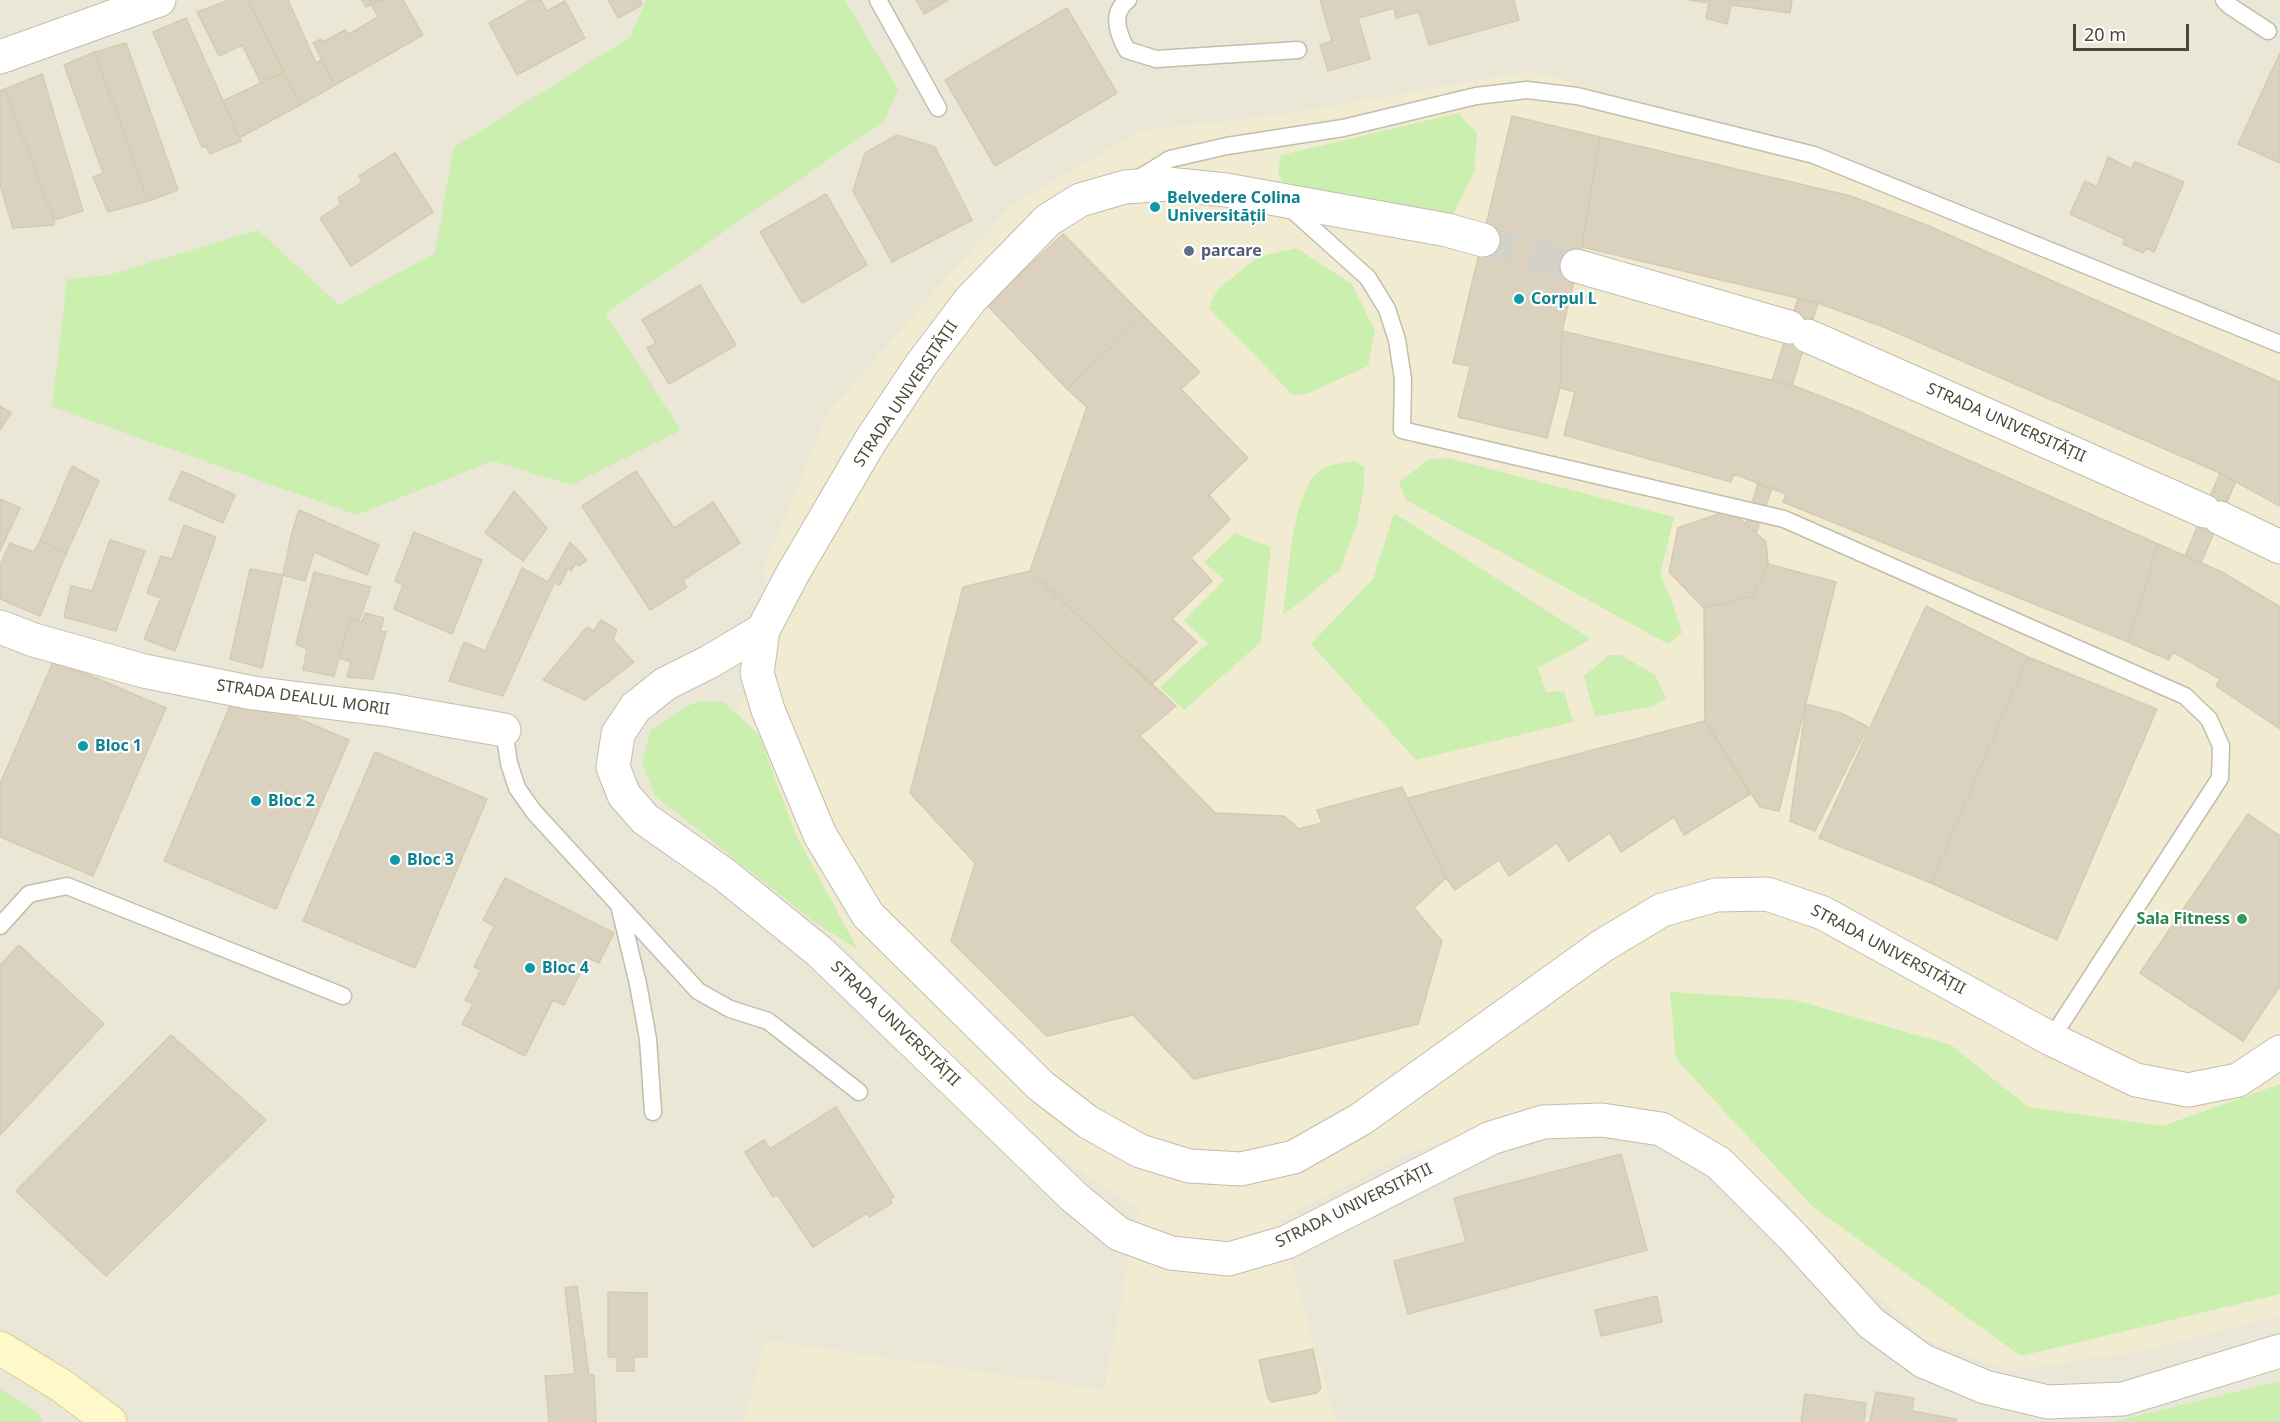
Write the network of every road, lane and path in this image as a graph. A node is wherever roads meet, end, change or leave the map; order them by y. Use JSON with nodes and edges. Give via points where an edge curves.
{"nodes":[{"id":1,"x":159,"y":0,"type":"edge"},
{"id":2,"x":878,"y":0,"type":"edge"},
{"id":3,"x":1128,"y":0,"type":"edge"},
{"id":4,"x":2224,"y":0,"type":"edge"},
{"id":5,"x":2268,"y":31,"type":"dead end"},
{"id":6,"x":1298,"y":50,"type":"dead end"},
{"id":7,"x":0,"y":57,"type":"edge"},
{"id":8,"x":939,"y":108,"type":"dead end"},
{"id":9,"x":1125,"y":187,"type":"junction"},
{"id":10,"x":1283,"y":201,"type":"junction"},
{"id":11,"x":1483,"y":240,"type":"tunnel mouth"},
{"id":12,"x":1577,"y":266,"type":"tunnel mouth"},
{"id":13,"x":2280,"y":344,"type":"edge"},
{"id":14,"x":2280,"y":547,"type":"edge"},
{"id":15,"x":0,"y":627,"type":"edge"},
{"id":16,"x":763,"y":630,"type":"junction"},
{"id":17,"x":504,"y":730,"type":"joint"},
{"id":18,"x":620,"y":908,"type":"junction"},
{"id":19,"x":0,"y":926,"type":"edge"},
{"id":20,"x":343,"y":996,"type":"dead end"},
{"id":21,"x":2051,"y":1039,"type":"junction"},
{"id":22,"x":2280,"y":1052,"type":"edge"},
{"id":23,"x":859,"y":1092,"type":"dead end"},
{"id":24,"x":652,"y":1112,"type":"dead end"},
{"id":25,"x":0,"y":1348,"type":"edge"},
{"id":26,"x":2280,"y":1351,"type":"edge"},
{"id":27,"x":110,"y":1422,"type":"edge"}],
"edges":[{"from":1,"to":7,"type":"street"},
{"from":2,"to":8,"type":"lane"},
{"from":3,"to":6,"type":"lane","via":[[1116,18],[1119,36],[1127,50],[1156,59]]},
{"from":4,"to":5,"type":"lane"},
{"from":9,"to":10,"type":"street","name":"STRADA UNIVERSITĂȚII","via":[[1167,184]]},
{"from":9,"to":13,"type":"lane","via":[[1170,159],[1227,146],[1343,128],[1476,96],[1527,90],[1577,96],[1814,155]]},
{"from":9,"to":16,"type":"street","name":"STRADA UNIVERSITĂȚII","via":[[1080,200],[1048,220],[971,299],[871,440]]},
{"from":10,"to":11,"type":"street","name":"STRADA UNIVERSITĂȚII"},
{"from":10,"to":21,"type":"lane","via":[[1368,278],[1387,309],[1403,379],[1402,430],[1784,519],[2185,696],[2209,719],[2221,746],[2220,778]]},
{"from":12,"to":14,"type":"street","name":"STRADA UNIVERSITĂȚII","via":[[1798,331]]},
{"from":15,"to":17,"type":"street","name":"STRADA DEALUL MORII","via":[[144,670],[253,693],[390,710]]},
{"from":16,"to":21,"type":"street","name":"STRADA UNIVERSITĂȚII","via":[[757,673],[768,710],[819,835],[868,915],[1041,1086],[1088,1122],[1140,1151],[1189,1166],[1241,1169],[1294,1158],[1361,1119],[1602,946],[1662,910],[1716,895],[1767,894],[1823,913]]},
{"from":16,"to":26,"type":"street","name":"STRADA UNIVERSITĂȚII","via":[[665,684],[635,708],[618,734],[613,767],[624,795],[645,819],[725,875],[820,952],[1074,1197],[1119,1234],[1171,1253],[1229,1259],[1287,1242],[1491,1138],[1543,1122],[1602,1120],[1661,1129],[1719,1163],[1871,1323],[1923,1360],[1984,1387],[2048,1402],[2123,1399]]},
{"from":17,"to":18,"type":"lane","via":[[508,763],[517,788]]},
{"from":18,"to":23,"type":"lane","via":[[698,991],[730,1008],[768,1021]]},
{"from":18,"to":24,"type":"lane","via":[[648,1039]]},
{"from":19,"to":20,"type":"lane","via":[[29,894],[67,886]]},
{"from":21,"to":22,"type":"street","name":"STRADA UNIVERSITĂȚII","via":[[2136,1080],[2188,1090],[2238,1080]]},
{"from":25,"to":27,"type":"street","via":[[62,1386]]}]}
